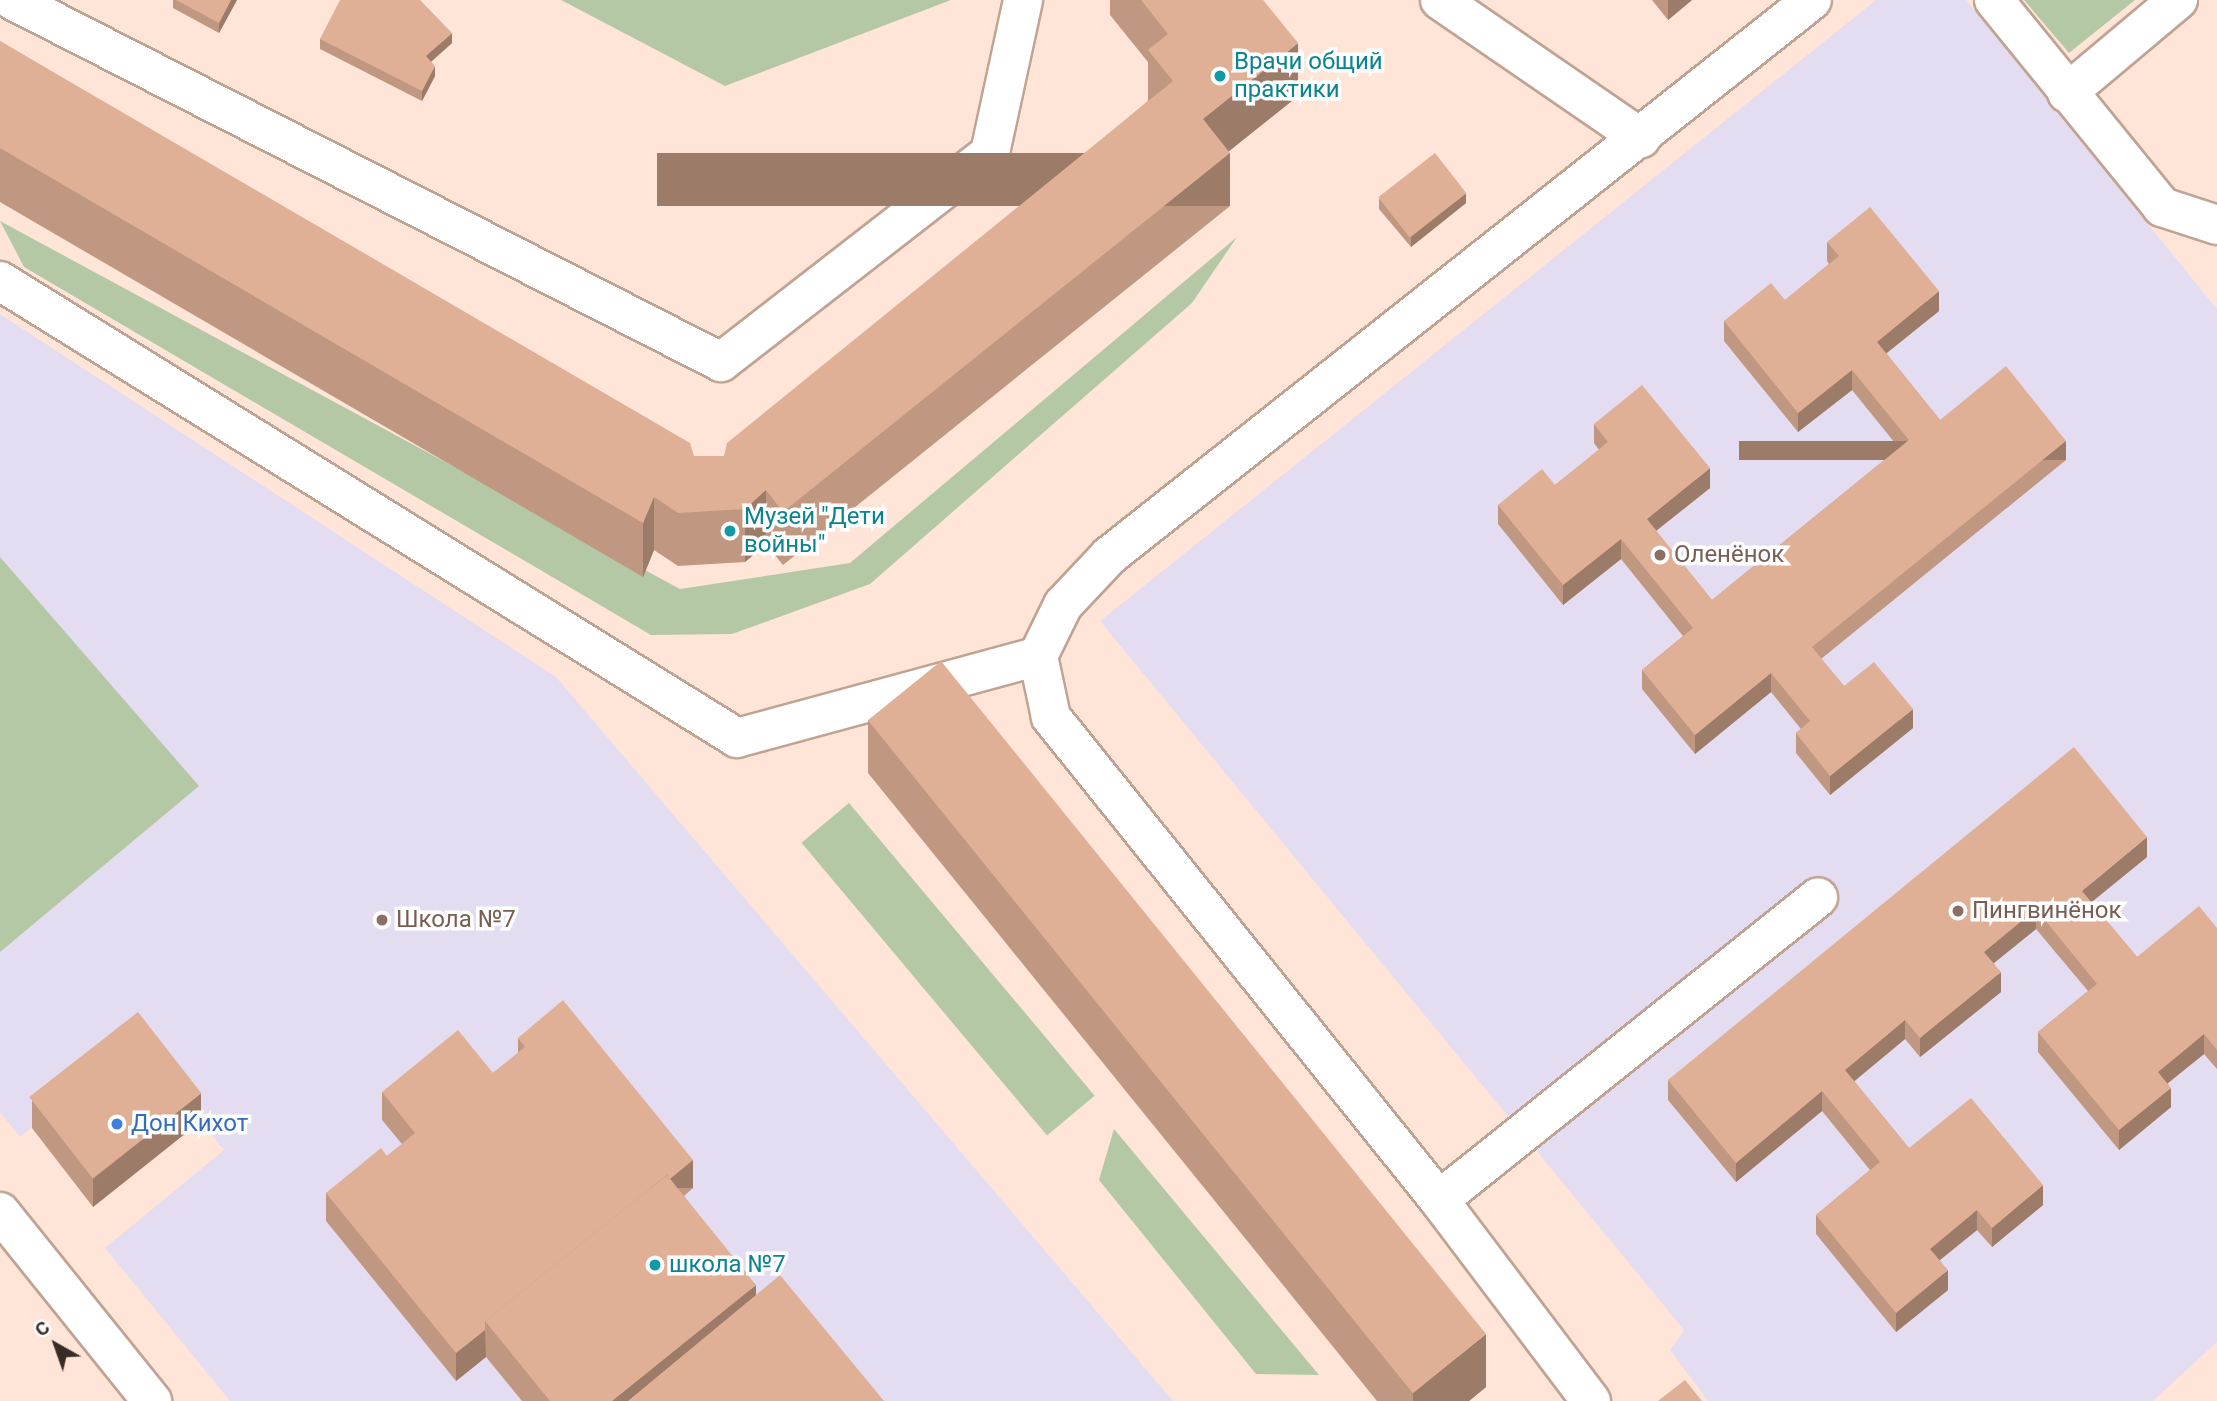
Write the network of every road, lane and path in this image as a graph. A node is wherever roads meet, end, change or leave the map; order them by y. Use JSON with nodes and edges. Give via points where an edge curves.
{"nodes":[{"id":1,"x":12,"y":0,"type":"edge"},
{"id":2,"x":1023,"y":0,"type":"edge"},
{"id":3,"x":1440,"y":0,"type":"edge"},
{"id":4,"x":1812,"y":0,"type":"edge"},
{"id":5,"x":1993,"y":0,"type":"edge"},
{"id":6,"x":2178,"y":0,"type":"edge"},
{"id":7,"x":2067,"y":93,"type":"junction"},
{"id":8,"x":1641,"y":138,"type":"junction"},
{"id":9,"x":2217,"y":225,"type":"edge"},
{"id":10,"x":0,"y":281,"type":"edge"},
{"id":11,"x":1038,"y":656,"type":"junction"},
{"id":12,"x":1818,"y":897,"type":"dead end"},
{"id":13,"x":1439,"y":1200,"type":"junction"},
{"id":14,"x":0,"y":1212,"type":"edge"},
{"id":15,"x":152,"y":1401,"type":"edge"},
{"id":16,"x":1591,"y":1401,"type":"edge"}],
"edges":[{"from":1,"to":2,"type":"lane","via":[[721,362],[990,153]]},
{"from":3,"to":8,"type":"lane"},
{"from":4,"to":8,"type":"lane"},
{"from":5,"to":7,"type":"lane"},
{"from":6,"to":7,"type":"lane"},
{"from":7,"to":9,"type":"lane","via":[[2162,207]]},
{"from":8,"to":11,"type":"lane","via":[[1109,556],[1063,605]]},
{"from":10,"to":11,"type":"lane","via":[[737,738]]},
{"from":11,"to":13,"type":"lane","via":[[1051,717]]},
{"from":12,"to":13,"type":"lane"},
{"from":13,"to":16,"type":"lane"},
{"from":14,"to":15,"type":"lane"}]}
